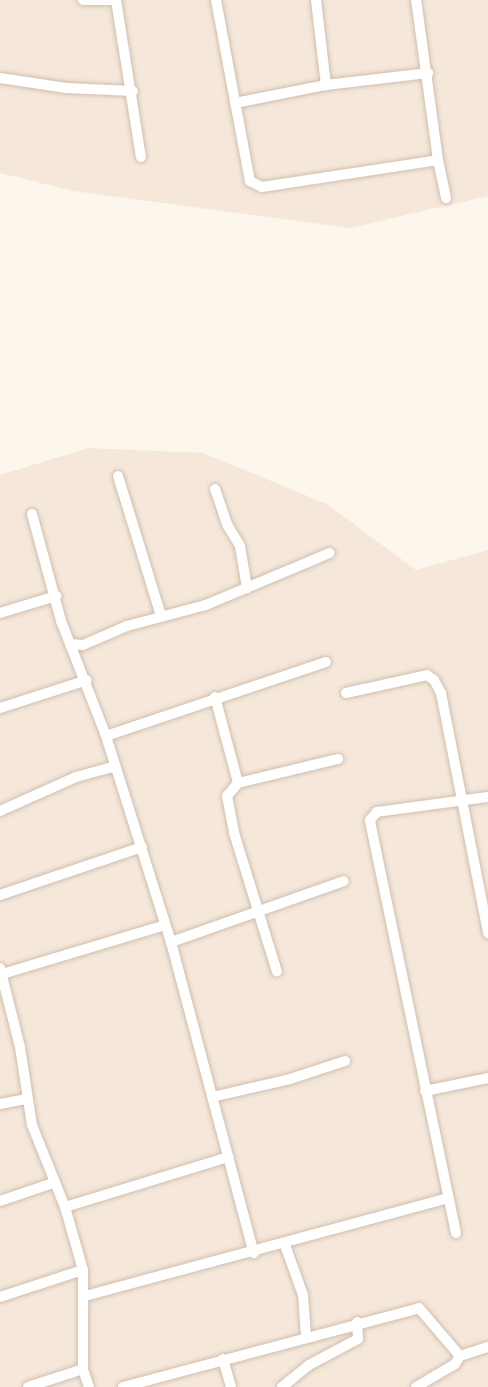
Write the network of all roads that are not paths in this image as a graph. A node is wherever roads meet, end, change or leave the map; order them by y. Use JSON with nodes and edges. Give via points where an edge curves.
{"nodes":[{"id":1,"x":83,"y":0,"type":"edge"},
{"id":2,"x":116,"y":0,"type":"edge"},
{"id":3,"x":216,"y":0,"type":"edge"},
{"id":4,"x":316,"y":0,"type":"edge"},
{"id":5,"x":416,"y":0,"type":"edge"},
{"id":6,"x":428,"y":72,"type":"junction"},
{"id":7,"x":0,"y":78,"type":"edge"},
{"id":8,"x":326,"y":85,"type":"junction"},
{"id":9,"x":133,"y":90,"type":"junction"},
{"id":10,"x":235,"y":103,"type":"junction"},
{"id":11,"x":141,"y":157,"type":"dead end"},
{"id":12,"x":438,"y":160,"type":"junction"},
{"id":13,"x":446,"y":198,"type":"dead end"},
{"id":14,"x":118,"y":477,"type":"dead end"},
{"id":15,"x":215,"y":489,"type":"dead end"},
{"id":16,"x":32,"y":514,"type":"dead end"},
{"id":17,"x":330,"y":553,"type":"dead end"},
{"id":18,"x":247,"y":588,"type":"junction"},
{"id":19,"x":56,"y":596,"type":"junction"},
{"id":20,"x":0,"y":613,"type":"edge"},
{"id":21,"x":161,"y":616,"type":"junction"},
{"id":22,"x":70,"y":644,"type":"junction"},
{"id":23,"x":83,"y":645,"type":"junction"},
{"id":24,"x":76,"y":657,"type":"junction"},
{"id":25,"x":326,"y":662,"type":"dead end"},
{"id":26,"x":87,"y":680,"type":"junction"},
{"id":27,"x":346,"y":693,"type":"dead end"},
{"id":28,"x":215,"y":697,"type":"junction"},
{"id":29,"x":0,"y":708,"type":"edge"},
{"id":30,"x":106,"y":736,"type":"junction"},
{"id":31,"x":338,"y":759,"type":"dead end"},
{"id":32,"x":116,"y":766,"type":"junction"},
{"id":33,"x":238,"y":783,"type":"junction"},
{"id":34,"x":488,"y":797,"type":"edge"},
{"id":35,"x":460,"y":801,"type":"junction"},
{"id":36,"x":0,"y":811,"type":"edge"},
{"id":37,"x":142,"y":847,"type":"junction"},
{"id":38,"x":344,"y":881,"type":"dead end"},
{"id":39,"x":0,"y":895,"type":"edge"},
{"id":40,"x":258,"y":910,"type":"junction"},
{"id":41,"x":165,"y":925,"type":"junction"},
{"id":42,"x":488,"y":933,"type":"edge"},
{"id":43,"x":171,"y":942,"type":"junction"},
{"id":44,"x":1,"y":971,"type":"edge"},
{"id":45,"x":277,"y":972,"type":"dead end"},
{"id":46,"x":5,"y":1004,"type":"edge"},
{"id":47,"x":345,"y":1060,"type":"dead end"},
{"id":48,"x":488,"y":1078,"type":"edge"},
{"id":49,"x":425,"y":1091,"type":"junction"},
{"id":50,"x":212,"y":1097,"type":"junction"},
{"id":51,"x":26,"y":1099,"type":"junction"},
{"id":52,"x":0,"y":1104,"type":"edge"},
{"id":53,"x":229,"y":1157,"type":"junction"},
{"id":54,"x":53,"y":1183,"type":"junction"},
{"id":55,"x":448,"y":1198,"type":"junction"},
{"id":56,"x":0,"y":1201,"type":"edge"},
{"id":57,"x":65,"y":1207,"type":"junction"},
{"id":58,"x":456,"y":1233,"type":"dead end"},
{"id":59,"x":285,"y":1245,"type":"junction"},
{"id":60,"x":254,"y":1253,"type":"junction"},
{"id":61,"x":83,"y":1270,"type":"junction"},
{"id":62,"x":85,"y":1296,"type":"junction"},
{"id":63,"x":0,"y":1297,"type":"edge"},
{"id":64,"x":357,"y":1322,"type":"junction"},
{"id":65,"x":306,"y":1336,"type":"junction"},
{"id":66,"x":488,"y":1347,"type":"edge"},
{"id":67,"x":460,"y":1356,"type":"junction"},
{"id":68,"x":223,"y":1359,"type":"junction"},
{"id":69,"x":82,"y":1369,"type":"junction"},
{"id":70,"x":28,"y":1387,"type":"edge"},
{"id":71,"x":89,"y":1387,"type":"edge"},
{"id":72,"x":123,"y":1387,"type":"edge"},
{"id":73,"x":231,"y":1387,"type":"edge"},
{"id":74,"x":282,"y":1387,"type":"edge"},
{"id":75,"x":416,"y":1387,"type":"edge"}],
"edges":[{"from":1,"to":2,"type":"street"},
{"from":2,"to":9,"type":"street"},
{"from":3,"to":10,"type":"street"},
{"from":4,"to":8,"type":"street"},
{"from":5,"to":6,"type":"street"},
{"from":6,"to":8,"type":"street"},
{"from":6,"to":12,"type":"street"},
{"from":7,"to":9,"type":"street","via":[[66,88]]},
{"from":8,"to":10,"type":"street"},
{"from":9,"to":11,"type":"street"},
{"from":10,"to":12,"type":"street","via":[[250,181],[262,187]]},
{"from":12,"to":13,"type":"street"},
{"from":14,"to":21,"type":"street"},
{"from":15,"to":18,"type":"street","via":[[240,546]]},
{"from":16,"to":19,"type":"street"},
{"from":17,"to":18,"type":"street"},
{"from":18,"to":21,"type":"street","via":[[206,605]]},
{"from":19,"to":20,"type":"street"},
{"from":19,"to":22,"type":"street"},
{"from":21,"to":23,"type":"street"},
{"from":22,"to":23,"type":"street"},
{"from":22,"to":24,"type":"street"},
{"from":23,"to":24,"type":"street"},
{"from":24,"to":26,"type":"street"},
{"from":25,"to":28,"type":"street","via":[[245,691]]},
{"from":26,"to":29,"type":"street"},
{"from":26,"to":30,"type":"street"},
{"from":27,"to":35,"type":"street","via":[[427,675],[434,680],[441,693]]},
{"from":28,"to":30,"type":"street"},
{"from":28,"to":33,"type":"street"},
{"from":30,"to":32,"type":"street"},
{"from":31,"to":33,"type":"street"},
{"from":32,"to":36,"type":"street","via":[[76,777]]},
{"from":32,"to":37,"type":"street"},
{"from":33,"to":40,"type":"street","via":[[227,796]]},
{"from":34,"to":35,"type":"street"},
{"from":35,"to":42,"type":"street"},
{"from":35,"to":49,"type":"street","via":[[377,812],[370,820]]},
{"from":37,"to":39,"type":"street"},
{"from":37,"to":41,"type":"street"},
{"from":38,"to":40,"type":"street"},
{"from":40,"to":43,"type":"street"},
{"from":40,"to":45,"type":"street"},
{"from":41,"to":43,"type":"street"},
{"from":41,"to":44,"type":"street"},
{"from":43,"to":50,"type":"street"},
{"from":44,"to":46,"type":"street"},
{"from":46,"to":51,"type":"street"},
{"from":47,"to":50,"type":"street","via":[[290,1079]]},
{"from":48,"to":49,"type":"street"},
{"from":49,"to":55,"type":"street"},
{"from":50,"to":53,"type":"street"},
{"from":51,"to":52,"type":"street"},
{"from":51,"to":54,"type":"street"},
{"from":53,"to":57,"type":"street"},
{"from":53,"to":60,"type":"street"},
{"from":54,"to":56,"type":"street"},
{"from":54,"to":57,"type":"street"},
{"from":55,"to":58,"type":"street"},
{"from":55,"to":59,"type":"street"},
{"from":57,"to":61,"type":"street"},
{"from":59,"to":60,"type":"street"},
{"from":59,"to":65,"type":"street","via":[[303,1295]]},
{"from":60,"to":62,"type":"street"},
{"from":61,"to":62,"type":"street"},
{"from":61,"to":63,"type":"street"},
{"from":62,"to":69,"type":"street"},
{"from":64,"to":65,"type":"street"},
{"from":64,"to":67,"type":"street","via":[[419,1308]]},
{"from":64,"to":74,"type":"street","via":[[358,1339],[309,1365]]},
{"from":65,"to":68,"type":"street"},
{"from":66,"to":67,"type":"street"},
{"from":67,"to":75,"type":"street","via":[[455,1364]]},
{"from":68,"to":72,"type":"street"},
{"from":68,"to":73,"type":"street"},
{"from":69,"to":70,"type":"street"},
{"from":69,"to":71,"type":"street"}]}
